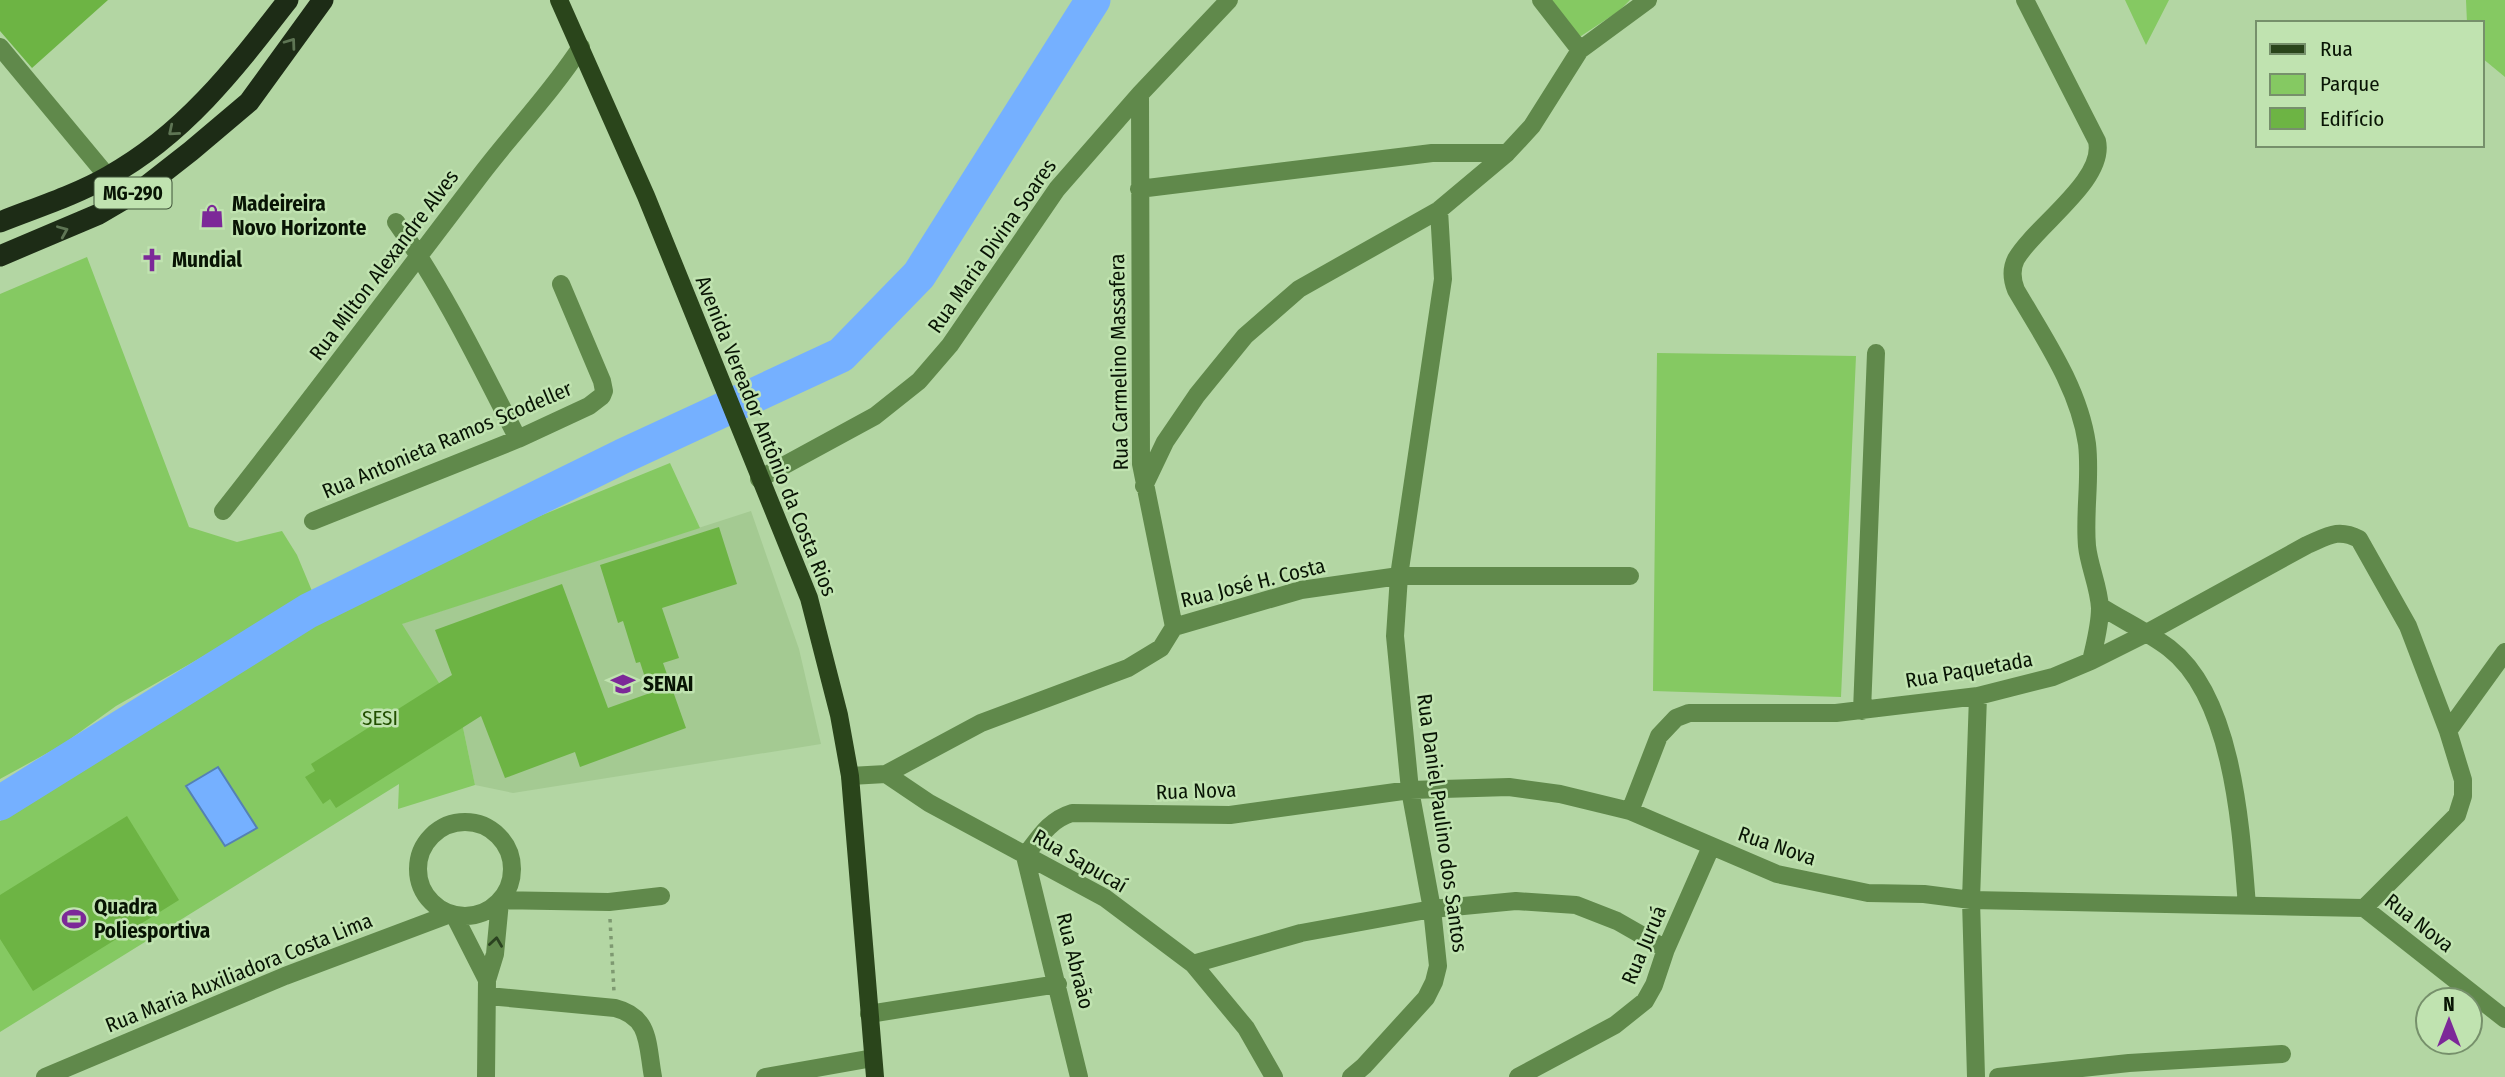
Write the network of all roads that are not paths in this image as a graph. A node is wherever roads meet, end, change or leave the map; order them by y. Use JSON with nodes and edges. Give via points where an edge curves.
{"nodes":[{"id":1,"x":288,"y":0,"type":"edge"},
{"id":2,"x":323,"y":0,"type":"edge"},
{"id":3,"x":559,"y":0,"type":"edge"},
{"id":4,"x":1229,"y":0,"type":"edge"},
{"id":5,"x":1541,"y":0,"type":"edge"},
{"id":6,"x":1648,"y":0,"type":"edge"},
{"id":7,"x":2025,"y":0,"type":"edge"},
{"id":8,"x":0,"y":47,"type":"edge"},
{"id":9,"x":582,"y":47,"type":"junction"},
{"id":10,"x":1580,"y":50,"type":"junction"},
{"id":11,"x":222,"y":84,"type":"junction"},
{"id":12,"x":260,"y":87,"type":"junction"},
{"id":13,"x":1140,"y":94,"type":"junction"},
{"id":14,"x":1507,"y":153,"type":"junction"},
{"id":15,"x":108,"y":177,"type":"junction"},
{"id":16,"x":1139,"y":189,"type":"junction"},
{"id":17,"x":1439,"y":210,"type":"junction"},
{"id":18,"x":0,"y":222,"type":"edge"},
{"id":19,"x":396,"y":222,"type":"dead end"},
{"id":20,"x":419,"y":255,"type":"junction"},
{"id":21,"x":0,"y":256,"type":"edge"},
{"id":22,"x":561,"y":284,"type":"dead end"},
{"id":23,"x":1875,"y":353,"type":"dead end"},
{"id":24,"x":518,"y":439,"type":"junction"},
{"id":25,"x":760,"y":479,"type":"junction"},
{"id":26,"x":1144,"y":486,"type":"junction"},
{"id":27,"x":223,"y":511,"type":"dead end"},
{"id":28,"x":313,"y":521,"type":"dead end"},
{"id":29,"x":1399,"y":576,"type":"junction"},
{"id":30,"x":1630,"y":576,"type":"dead end"},
{"id":31,"x":2100,"y":606,"type":"junction"},
{"id":32,"x":1174,"y":627,"type":"junction"},
{"id":33,"x":2145,"y":634,"type":"junction"},
{"id":34,"x":2505,"y":652,"type":"edge"},
{"id":35,"x":2091,"y":661,"type":"junction"},
{"id":36,"x":1978,"y":696,"type":"junction"},
{"id":37,"x":1862,"y":711,"type":"junction"},
{"id":38,"x":2448,"y":731,"type":"junction"},
{"id":39,"x":886,"y":774,"type":"junction"},
{"id":40,"x":850,"y":776,"type":"junction"},
{"id":41,"x":1410,"y":790,"type":"junction"},
{"id":42,"x":1630,"y":811,"type":"junction"},
{"id":43,"x":1711,"y":847,"type":"junction"},
{"id":44,"x":1026,"y":856,"type":"junction"},
{"id":45,"x":661,"y":896,"type":"dead end"},
{"id":46,"x":1970,"y":900,"type":"junction"},
{"id":47,"x":500,"y":901,"type":"junction"},
{"id":48,"x":2247,"y":906,"type":"junction"},
{"id":49,"x":2364,"y":908,"type":"junction"},
{"id":50,"x":1432,"y":909,"type":"junction"},
{"id":51,"x":452,"y":915,"type":"junction"},
{"id":52,"x":1666,"y":948,"type":"junction"},
{"id":53,"x":1193,"y":964,"type":"junction"},
{"id":54,"x":1058,"y":984,"type":"junction"},
{"id":55,"x":487,"y":988,"type":"junction"},
{"id":56,"x":869,"y":1014,"type":"junction"},
{"id":57,"x":2505,"y":1019,"type":"edge"},
{"id":58,"x":2282,"y":1054,"type":"dead end"},
{"id":59,"x":873,"y":1058,"type":"junction"},
{"id":60,"x":46,"y":1077,"type":"edge"},
{"id":61,"x":486,"y":1077,"type":"edge"},
{"id":62,"x":653,"y":1077,"type":"edge"},
{"id":63,"x":765,"y":1077,"type":"edge"},
{"id":64,"x":875,"y":1077,"type":"edge"},
{"id":65,"x":1079,"y":1077,"type":"edge"},
{"id":66,"x":1274,"y":1077,"type":"edge"},
{"id":67,"x":1351,"y":1077,"type":"edge"},
{"id":68,"x":1518,"y":1077,"type":"edge"},
{"id":69,"x":1976,"y":1077,"type":"edge"},
{"id":70,"x":1998,"y":1077,"type":"edge"}],
"edges":[{"from":1,"to":11,"type":"highway","number":"MG-290"},
{"from":12,"to":2,"type":"highway","number":"MG-290","one_way":true},
{"from":3,"to":9,"type":"main road","name":"Avenida Vereador Antônio da Costa Rios"},
{"from":4,"to":13,"type":"street","name":"Rua Maria Divina Soares"},
{"from":5,"to":10,"type":"street"},
{"from":6,"to":10,"type":"street"},
{"from":7,"to":31,"type":"street","via":[[2099,150],[2090,174],[2016,259],[2012,280],[2066,379],[2082,420],[2087,446],[2087,548]]},
{"from":8,"to":15,"type":"street"},
{"from":9,"to":20,"type":"street","name":"Rua Milton Alexandre Alves"},
{"from":9,"to":25,"type":"main road","name":"Avenida Vereador Antônio da Costa Rios"},
{"from":10,"to":14,"type":"street","via":[[1532,127]]},
{"from":11,"to":12,"type":"highway","via":[[212,104],[219,114],[233,109]]},
{"from":11,"to":15,"type":"highway","number":"MG-290","one_way":true,"via":[[172,132]]},
{"from":21,"to":12,"type":"highway","number":"MG-290","one_way":true,"via":[[99,214],[145,187],[249,102]]},
{"from":13,"to":16,"type":"street","name":"Rua Carmelino Massafera"},
{"from":13,"to":25,"type":"street","name":"Rua Maria Divina Soares","via":[[1057,189],[950,345],[919,381],[875,416]]},
{"from":14,"to":16,"type":"street","via":[[1432,153]]},
{"from":14,"to":17,"type":"street"},
{"from":15,"to":18,"type":"highway","number":"MG-290"},
{"from":16,"to":26,"type":"street","name":"Rua Carmelino Massafera","via":[[1140,464]]},
{"from":17,"to":26,"type":"street","via":[[1299,289],[1245,336],[1165,442]]},
{"from":17,"to":29,"type":"street","name":"Rua Daniel Paulino dos Santos","via":[[1443,279]]},
{"from":19,"to":20,"type":"street"},
{"from":20,"to":24,"type":"street"},
{"from":20,"to":27,"type":"street","name":"Rua Milton Alexandre Alves"},
{"from":22,"to":24,"type":"street","name":"Rua Antonieta Ramos Scodeller","via":[[604,391],[589,405]]},
{"from":23,"to":37,"type":"street"},
{"from":24,"to":28,"type":"street","name":"Rua Antonieta Ramos Scodeller"},
{"from":25,"to":40,"type":"main road","name":"Avenida Vereador Antônio da Costa Rios","via":[[810,598]]},
{"from":26,"to":32,"type":"street","name":"Rua Carmelino Massafera"},
{"from":29,"to":30,"type":"street","name":"Rua José H. Costa"},
{"from":29,"to":32,"type":"street","name":"Rua José H. Costa","via":[[1301,590]]},
{"from":29,"to":41,"type":"street","name":"Rua Daniel Paulino dos Santos","via":[[1395,636]]},
{"from":31,"to":33,"type":"street"},
{"from":31,"to":35,"type":"street"},
{"from":32,"to":39,"type":"street","name":"Rua José H. Costa","via":[[1161,648],[1148,658],[981,723]]},
{"from":33,"to":35,"type":"street","name":"Rua Paquetada"},
{"from":33,"to":38,"type":"street","name":"Rua Paquetada","via":[[2307,545],[2348,533],[2364,545],[2408,625]]},
{"from":33,"to":48,"type":"street","via":[[2170,649],[2208,698],[2240,814]]},
{"from":34,"to":38,"type":"street"},
{"from":35,"to":36,"type":"street","name":"Rua Paquetada","via":[[2053,677]]},
{"from":36,"to":37,"type":"street","name":"Rua Paquetada"},
{"from":36,"to":46,"type":"street"},
{"from":37,"to":42,"type":"street","name":"Rua Paquetada","via":[[1689,713],[1676,718],[1659,736]]},
{"from":38,"to":49,"type":"street","via":[[2463,780],[2457,815]]},
{"from":39,"to":40,"type":"street"},
{"from":39,"to":44,"type":"street","name":"Rua Sapucaí"},
{"from":40,"to":56,"type":"main road","name":"Avenida Vereador Antônio da Costa Rios"},
{"from":41,"to":42,"type":"street","name":"Rua Nova","via":[[1509,787]]},
{"from":41,"to":44,"type":"street","name":"Rua Nova","via":[[1230,815],[1072,813],[1051,823]]},
{"from":41,"to":50,"type":"street","name":"Rua Daniel Paulino dos Santos"},
{"from":42,"to":43,"type":"street","name":"Rua Nova"},
{"from":43,"to":46,"type":"street","name":"Rua Nova","via":[[1777,874],[1819,884],[1868,893]]},
{"from":43,"to":52,"type":"street","name":"Rua Juruá"},
{"from":44,"to":53,"type":"street","name":"Rua Sapucaí","via":[[1105,898]]},
{"from":44,"to":54,"type":"street","name":"Rua Abraão"},
{"from":45,"to":47,"type":"street","via":[[609,902]]},
{"from":46,"to":48,"type":"street","name":"Rua Nova"},
{"from":46,"to":69,"type":"street"},
{"from":47,"to":51,"type":"street","via":[[484,912]]},
{"from":47,"to":51,"type":"street","via":[[512,873],[506,844],[483,825],[453,823],[428,839],[417,868],[426,896]]},
{"from":55,"to":47,"type":"street","one_way":true},
{"from":48,"to":49,"type":"street","name":"Rua Nova"},
{"from":49,"to":57,"type":"street","name":"Rua Nova"},
{"from":50,"to":52,"type":"street","via":[[1516,901],[1576,905]]},
{"from":50,"to":53,"type":"street","via":[[1301,933]]},
{"from":50,"to":67,"type":"street","name":"Rua Daniel Paulino dos Santos","via":[[1438,966],[1426,999]]},
{"from":51,"to":55,"type":"street"},
{"from":51,"to":60,"type":"street","name":"Rua Maria Auxiliadora Costa Lima","via":[[285,976]]},
{"from":52,"to":68,"type":"street","name":"Rua Juruá","via":[[1654,985],[1632,1013]]},
{"from":53,"to":66,"type":"street","name":"Rua Sapucaí","via":[[1246,1028]]},
{"from":54,"to":56,"type":"street"},
{"from":54,"to":65,"type":"street","name":"Rua Abraão"},
{"from":55,"to":61,"type":"street"},
{"from":55,"to":62,"type":"street","via":[[629,1012],[643,1028]]},
{"from":56,"to":59,"type":"main road","name":"Avenida Vereador Antônio da Costa Rios"},
{"from":58,"to":70,"type":"street"},
{"from":59,"to":63,"type":"street"},
{"from":59,"to":64,"type":"main road","name":"Avenida Vereador Antônio da Costa Rios"}]}
